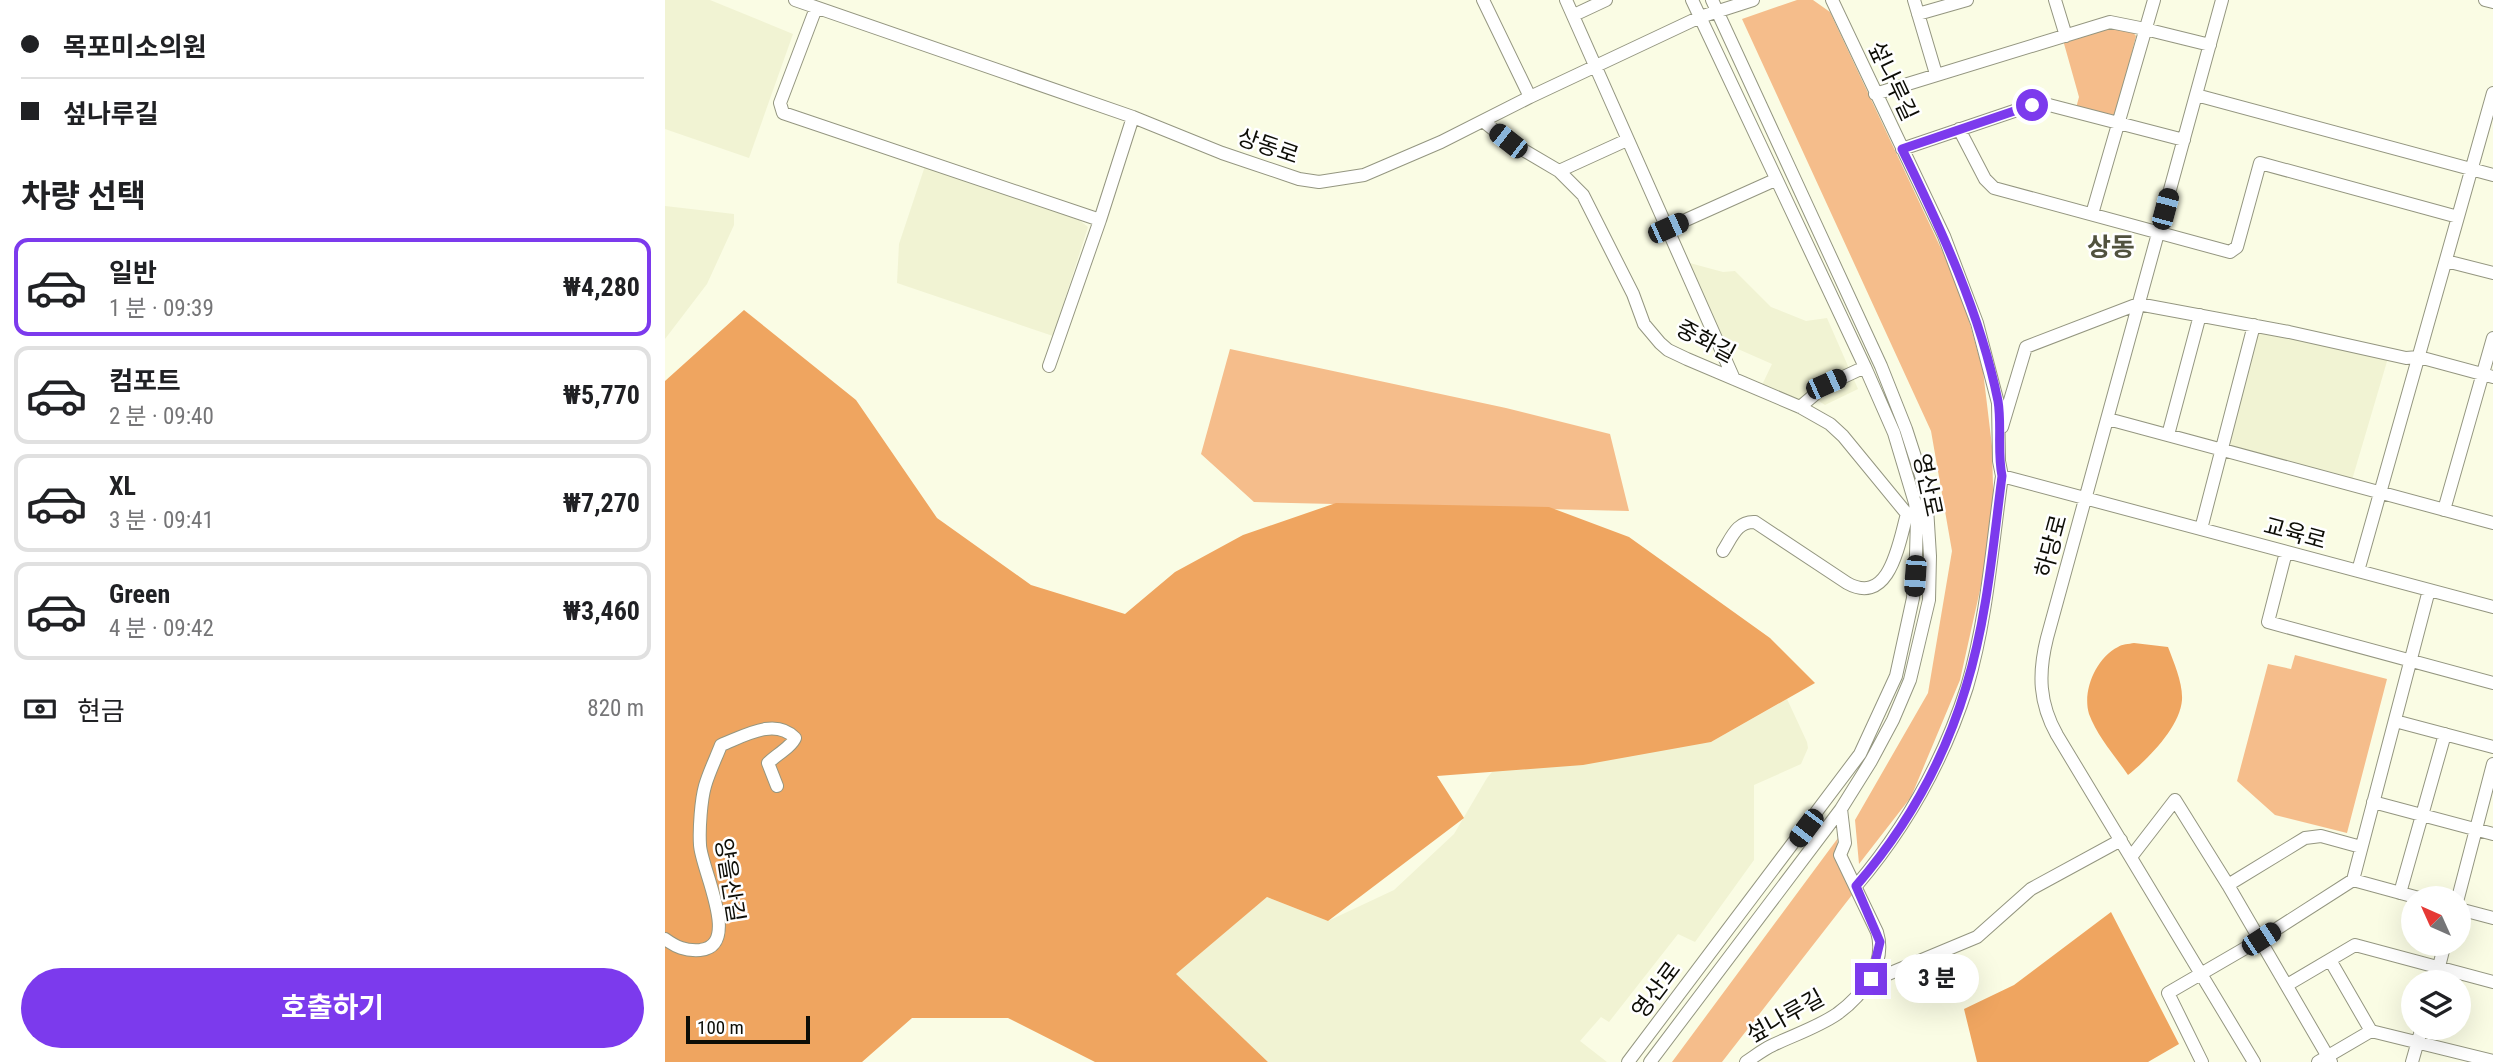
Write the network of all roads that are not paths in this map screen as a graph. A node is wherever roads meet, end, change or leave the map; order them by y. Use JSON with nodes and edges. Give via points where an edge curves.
{"nodes":[{"id":1,"x":795,"y":0,"type":"edge"},
{"id":2,"x":1566,"y":0,"type":"edge"},
{"id":3,"x":1606,"y":0,"type":"edge"},
{"id":4,"x":1692,"y":0,"type":"edge"},
{"id":5,"x":1753,"y":0,"type":"edge"},
{"id":6,"x":1832,"y":0,"type":"edge"},
{"id":7,"x":1914,"y":0,"type":"edge"},
{"id":8,"x":1967,"y":0,"type":"edge"},
{"id":9,"x":2055,"y":0,"type":"edge"},
{"id":10,"x":2154,"y":0,"type":"edge"},
{"id":11,"x":2222,"y":0,"type":"edge"},
{"id":12,"x":2485,"y":0,"type":"edge"},
{"id":13,"x":1486,"y":1,"type":"edge"},
{"id":14,"x":2493,"y":2,"type":"edge"},
{"id":15,"x":813,"y":4,"type":"edge"},
{"id":16,"x":1715,"y":4,"type":"edge"},
{"id":17,"x":1918,"y":14,"type":"junction"},
{"id":18,"x":1574,"y":15,"type":"junction"},
{"id":19,"x":1700,"y":17,"type":"junction"},
{"id":20,"x":2145,"y":29,"type":"junction"},
{"id":21,"x":2066,"y":36,"type":"junction"},
{"id":22,"x":2210,"y":45,"type":"junction"},
{"id":23,"x":1595,"y":67,"type":"junction"},
{"id":24,"x":1936,"y":74,"type":"junction"},
{"id":25,"x":2493,"y":93,"type":"edge"},
{"id":26,"x":1875,"y":94,"type":"junction"},
{"id":27,"x":2196,"y":95,"type":"junction"},
{"id":28,"x":1529,"y":97,"type":"junction"},
{"id":29,"x":1133,"y":117,"type":"junction"},
{"id":30,"x":1483,"y":121,"type":"junction"},
{"id":31,"x":2117,"y":123,"type":"junction"},
{"id":32,"x":1959,"y":129,"type":"junction"},
{"id":33,"x":1627,"y":140,"type":"junction"},
{"id":34,"x":2184,"y":140,"type":"junction"},
{"id":35,"x":1902,"y":149,"type":"junction"},
{"id":36,"x":2472,"y":169,"type":"junction"},
{"id":37,"x":1559,"y":171,"type":"junction"},
{"id":38,"x":2493,"y":175,"type":"edge"},
{"id":39,"x":1775,"y":180,"type":"junction"},
{"id":40,"x":2092,"y":214,"type":"junction"},
{"id":41,"x":2458,"y":217,"type":"junction"},
{"id":42,"x":1100,"y":220,"type":"junction"},
{"id":43,"x":1668,"y":228,"type":"junction"},
{"id":44,"x":2158,"y":232,"type":"junction"},
{"id":45,"x":2446,"y":261,"type":"junction"},
{"id":46,"x":2493,"y":273,"type":"edge"},
{"id":47,"x":2138,"y":304,"type":"junction"},
{"id":48,"x":2200,"y":315,"type":"junction"},
{"id":49,"x":2254,"y":325,"type":"junction"},
{"id":50,"x":2493,"y":338,"type":"edge"},
{"id":51,"x":2419,"y":357,"type":"junction"},
{"id":52,"x":1049,"y":366,"type":"dead end"},
{"id":53,"x":1865,"y":367,"type":"junction"},
{"id":54,"x":2488,"y":376,"type":"edge"},
{"id":55,"x":1734,"y":379,"type":"junction"},
{"id":56,"x":1800,"y":407,"type":"junction"},
{"id":57,"x":2108,"y":419,"type":"junction"},
{"id":58,"x":1999,"y":433,"type":"junction"},
{"id":59,"x":2168,"y":435,"type":"junction"},
{"id":60,"x":2222,"y":450,"type":"junction"},
{"id":61,"x":2002,"y":476,"type":"junction"},
{"id":62,"x":2381,"y":493,"type":"junction"},
{"id":63,"x":2086,"y":498,"type":"junction"},
{"id":64,"x":2444,"y":510,"type":"junction"},
{"id":65,"x":1918,"y":517,"type":"junction"},
{"id":66,"x":2493,"y":523,"type":"edge"},
{"id":67,"x":2201,"y":529,"type":"junction"},
{"id":68,"x":1723,"y":551,"type":"dead end"},
{"id":69,"x":2285,"y":552,"type":"junction"},
{"id":70,"x":2358,"y":571,"type":"junction"},
{"id":71,"x":2429,"y":590,"type":"junction"},
{"id":72,"x":2493,"y":607,"type":"edge"},
{"id":73,"x":2410,"y":661,"type":"junction"},
{"id":74,"x":2493,"y":683,"type":"edge"},
{"id":75,"x":2395,"y":721,"type":"junction"},
{"id":76,"x":2445,"y":734,"type":"junction"},
{"id":77,"x":2493,"y":747,"type":"edge"},
{"id":78,"x":2493,"y":764,"type":"edge"},
{"id":79,"x":777,"y":786,"type":"dead end"},
{"id":80,"x":2373,"y":802,"type":"junction"},
{"id":81,"x":1841,"y":809,"type":"junction"},
{"id":82,"x":2422,"y":815,"type":"junction"},
{"id":83,"x":2476,"y":830,"type":"junction"},
{"id":84,"x":2493,"y":834,"type":"edge"},
{"id":85,"x":2121,"y":840,"type":"junction"},
{"id":86,"x":2361,"y":848,"type":"junction"},
{"id":87,"x":2131,"y":858,"type":"junction"},
{"id":88,"x":2353,"y":880,"type":"junction"},
{"id":89,"x":2228,"y":885,"type":"junction"},
{"id":90,"x":1856,"y":886,"type":"junction"},
{"id":91,"x":2461,"y":886,"type":"edge"},
{"id":92,"x":2399,"y":892,"type":"joint"},
{"id":93,"x":2471,"y":912,"type":"edge"},
{"id":94,"x":2493,"y":918,"type":"edge"},
{"id":95,"x":665,"y":939,"type":"edge"},
{"id":96,"x":2261,"y":939,"type":"junction"},
{"id":97,"x":2442,"y":956,"type":"edge"},
{"id":98,"x":2330,"y":960,"type":"junction"},
{"id":99,"x":2439,"y":967,"type":"junction"},
{"id":100,"x":2438,"y":970,"type":"edge"},
{"id":101,"x":2203,"y":974,"type":"junction"},
{"id":102,"x":1871,"y":979,"type":"junction"},
{"id":103,"x":2493,"y":982,"type":"edge"},
{"id":104,"x":2287,"y":985,"type":"junction"},
{"id":105,"x":2371,"y":1031,"type":"junction"},
{"id":106,"x":2417,"y":1041,"type":"junction"},
{"id":107,"x":2326,"y":1060,"type":"edge"},
{"id":108,"x":2493,"y":1061,"type":"edge"},
{"id":109,"x":1628,"y":1062,"type":"edge"},
{"id":110,"x":1650,"y":1062,"type":"edge"},
{"id":111,"x":1746,"y":1062,"type":"edge"},
{"id":112,"x":2202,"y":1062,"type":"edge"},
{"id":113,"x":2254,"y":1062,"type":"edge"},
{"id":114,"x":2412,"y":1062,"type":"edge"}],
"edges":[{"from":1,"to":15,"type":"street","name":"상동로"},
{"from":2,"to":18,"type":"street"},
{"from":3,"to":18,"type":"street"},
{"from":4,"to":19,"type":"street","name":"영산로"},
{"from":5,"to":16,"type":"street","name":"상동로"},
{"from":6,"to":26,"type":"street","name":"섶나루길"},
{"from":7,"to":17,"type":"street"},
{"from":8,"to":17,"type":"street"},
{"from":9,"to":21,"type":"street"},
{"from":10,"to":20,"type":"street"},
{"from":11,"to":22,"type":"street","name":"하당로"},
{"from":12,"to":14,"type":"street"},
{"from":13,"to":28,"type":"street"},
{"from":15,"to":29,"type":"street","name":"상동로"},
{"from":15,"to":42,"type":"street","via":[[779,103],[783,113]]},
{"from":16,"to":19,"type":"street","name":"상동로"},
{"from":16,"to":65,"type":"street","name":"영산로","via":[[1881,366],[1920,466],[1926,491]]},
{"from":17,"to":24,"type":"street"},
{"from":18,"to":23,"type":"street"},
{"from":19,"to":23,"type":"street","name":"상동로"},
{"from":19,"to":39,"type":"street","name":"영산로"},
{"from":20,"to":21,"type":"street","via":[[2110,22]]},
{"from":20,"to":22,"type":"street"},
{"from":20,"to":31,"type":"street"},
{"from":21,"to":24,"type":"street"},
{"from":22,"to":27,"type":"street","name":"하당로"},
{"from":23,"to":28,"type":"street","name":"상동로"},
{"from":23,"to":33,"type":"street"},
{"from":24,"to":26,"type":"street"},
{"from":25,"to":36,"type":"street"},
{"from":26,"to":35,"type":"street","name":"섶나루길"},
{"from":27,"to":34,"type":"street","name":"하당로"},
{"from":27,"to":36,"type":"street"},
{"from":28,"to":30,"type":"street","name":"상동로"},
{"from":29,"to":30,"type":"street","name":"상동로","via":[[1235,157],[1319,182],[1364,176]]},
{"from":29,"to":42,"type":"street"},
{"from":30,"to":37,"type":"street","name":"중화길"},
{"from":31,"to":32,"type":"street","via":[[2049,105],[2032,105]]},
{"from":31,"to":34,"type":"street"},
{"from":31,"to":40,"type":"street"},
{"from":32,"to":35,"type":"street"},
{"from":32,"to":40,"type":"street","via":[[1994,188]]},
{"from":33,"to":37,"type":"street"},
{"from":33,"to":43,"type":"street"},
{"from":34,"to":44,"type":"street","name":"하당로"},
{"from":35,"to":58,"type":"street","name":"섶나루길","via":[[1944,236],[1977,323],[1998,403]]},
{"from":36,"to":38,"type":"street"},
{"from":36,"to":41,"type":"street"},
{"from":37,"to":55,"type":"street","name":"중화길","via":[[1595,215],[1644,324],[1668,350]]},
{"from":39,"to":43,"type":"street"},
{"from":39,"to":53,"type":"street","name":"영산로"},
{"from":40,"to":44,"type":"street"},
{"from":41,"to":44,"type":"street","via":[[2260,163],[2237,247],[2230,252]]},
{"from":41,"to":45,"type":"street"},
{"from":42,"to":52,"type":"street"},
{"from":43,"to":55,"type":"street"},
{"from":44,"to":47,"type":"street","name":"하당로"},
{"from":45,"to":46,"type":"street"},
{"from":45,"to":51,"type":"street"},
{"from":47,"to":48,"type":"street"},
{"from":47,"to":57,"type":"street","name":"하당로"},
{"from":47,"to":58,"type":"street","via":[[2026,347]]},
{"from":48,"to":49,"type":"street"},
{"from":48,"to":59,"type":"street"},
{"from":49,"to":51,"type":"street"},
{"from":49,"to":60,"type":"street"},
{"from":50,"to":54,"type":"street"},
{"from":51,"to":54,"type":"street"},
{"from":51,"to":62,"type":"street"},
{"from":53,"to":56,"type":"street","via":[[1826,384]]},
{"from":53,"to":65,"type":"street","name":"영산로","via":[[1894,433]]},
{"from":54,"to":64,"type":"street"},
{"from":55,"to":56,"type":"street","name":"중화길"},
{"from":56,"to":65,"type":"street","name":"중화길","via":[[1843,436]]},
{"from":57,"to":59,"type":"street"},
{"from":57,"to":63,"type":"street","name":"하당로"},
{"from":58,"to":61,"type":"street","name":"섶나루길"},
{"from":59,"to":60,"type":"street"},
{"from":60,"to":62,"type":"street"},
{"from":60,"to":67,"type":"street"},
{"from":61,"to":63,"type":"street","name":"교육로"},
{"from":61,"to":90,"type":"street","name":"섶나루길","via":[[1983,615],[1958,713],[1906,821]]},
{"from":62,"to":64,"type":"street"},
{"from":62,"to":70,"type":"street"},
{"from":63,"to":67,"type":"street","name":"교육로"},
{"from":63,"to":85,"type":"street","name":"하당로","via":[[2043,655],[2040,684],[2051,724]]},
{"from":64,"to":66,"type":"street"},
{"from":65,"to":68,"type":"street","via":[[1891,567],[1876,586],[1864,589],[1847,583],[1755,523],[1741,525]]},
{"from":65,"to":81,"type":"street","name":"영산로","via":[[1929,600],[1910,680],[1888,730]]},
{"from":65,"to":109,"type":"street","name":"영산로","via":[[1907,634],[1896,676],[1860,754]]},
{"from":67,"to":69,"type":"street","name":"교육로"},
{"from":69,"to":70,"type":"street","name":"교육로"},
{"from":69,"to":73,"type":"street","via":[[2269,622]]},
{"from":70,"to":71,"type":"street","name":"교육로"},
{"from":71,"to":72,"type":"street","name":"교육로"},
{"from":71,"to":73,"type":"street"},
{"from":73,"to":74,"type":"street"},
{"from":73,"to":75,"type":"street"},
{"from":75,"to":76,"type":"street"},
{"from":75,"to":80,"type":"street"},
{"from":76,"to":77,"type":"street"},
{"from":76,"to":82,"type":"street"},
{"from":78,"to":83,"type":"street"},
{"from":79,"to":95,"type":"street","name":"양을산길","via":[[768,763],[793,743],[795,738],[789,732],[782,728],[750,733],[721,745],[705,786],[700,846],[720,926],[717,940],[708,949],[692,951]]},
{"from":80,"to":82,"type":"street"},
{"from":80,"to":86,"type":"street"},
{"from":81,"to":90,"type":"street","via":[[1845,843],[1840,855]]},
{"from":81,"to":110,"type":"street","name":"영산로"},
{"from":82,"to":83,"type":"street"},
{"from":82,"to":92,"type":"street"},
{"from":83,"to":84,"type":"street"},
{"from":83,"to":91,"type":"street"},
{"from":85,"to":87,"type":"street","name":"하당로"},
{"from":85,"to":102,"type":"street","via":[[2031,889],[1977,937]]},
{"from":86,"to":88,"type":"street"},
{"from":86,"to":89,"type":"street","via":[[2321,836],[2305,838]]},
{"from":87,"to":89,"type":"street","via":[[2175,800]]},
{"from":87,"to":101,"type":"street","name":"하당로"},
{"from":88,"to":92,"type":"street"},
{"from":88,"to":96,"type":"street"},
{"from":89,"to":96,"type":"street"},
{"from":90,"to":102,"type":"street","via":[[1880,942]]},
{"from":93,"to":94,"type":"street"},
{"from":96,"to":101,"type":"street"},
{"from":96,"to":104,"type":"street"},
{"from":97,"to":99,"type":"street"},
{"from":98,"to":99,"type":"street","via":[[2354,945]]},
{"from":98,"to":104,"type":"street"},
{"from":98,"to":105,"type":"street"},
{"from":99,"to":100,"type":"street"},
{"from":99,"to":103,"type":"street"},
{"from":101,"to":112,"type":"street","via":[[2168,993]]},
{"from":101,"to":113,"type":"street","name":"하당로"},
{"from":102,"to":111,"type":"street","name":"섶나루길","via":[[1837,1014]]},
{"from":104,"to":107,"type":"street"},
{"from":105,"to":106,"type":"street"},
{"from":105,"to":107,"type":"street"},
{"from":106,"to":108,"type":"street"},
{"from":106,"to":114,"type":"street"}]}
